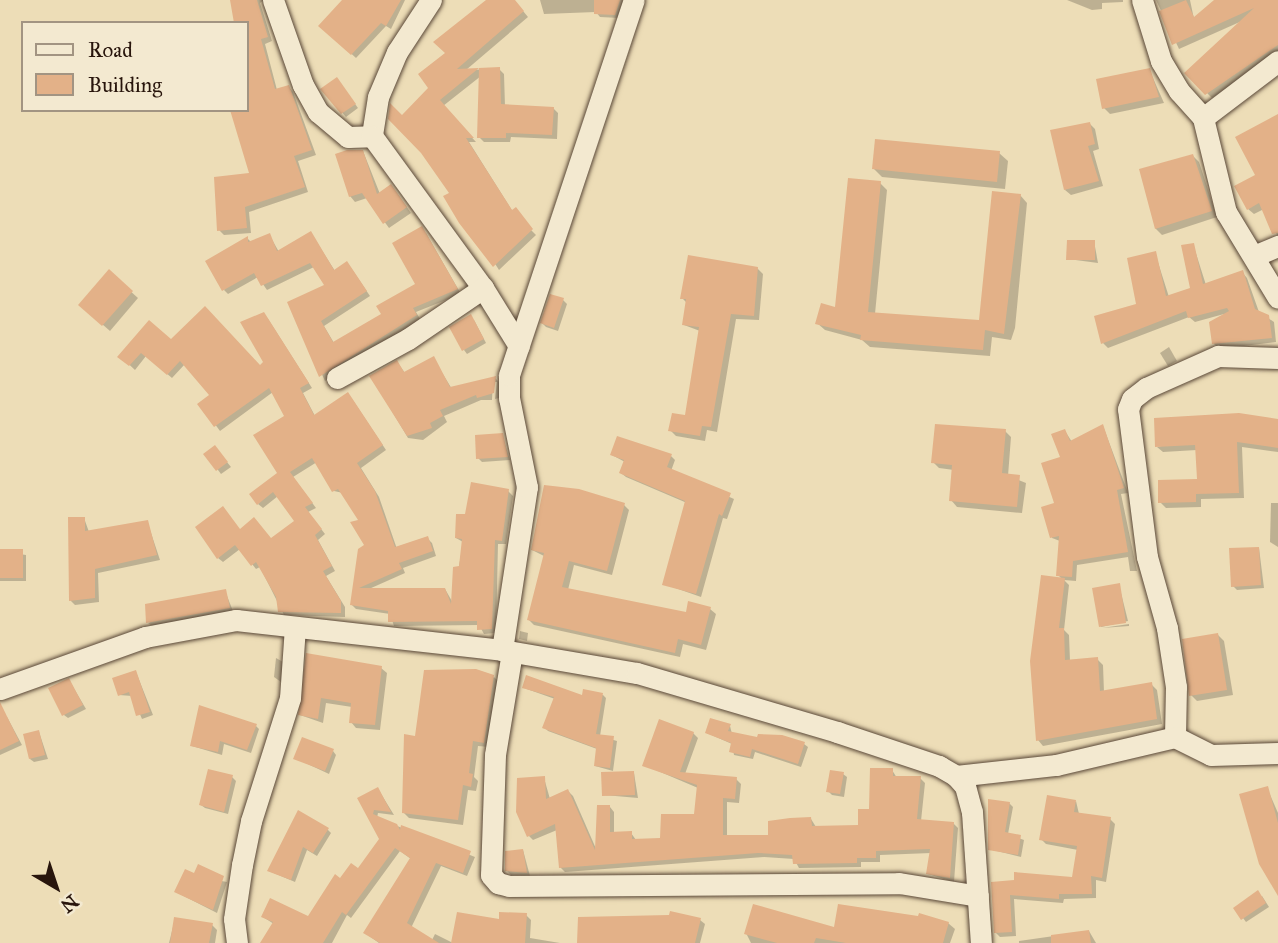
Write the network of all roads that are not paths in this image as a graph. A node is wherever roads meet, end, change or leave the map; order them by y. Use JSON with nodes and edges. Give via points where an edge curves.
{"nodes":[{"id":1,"x":273,"y":0,"type":"edge"},
{"id":2,"x":431,"y":0,"type":"edge"},
{"id":3,"x":634,"y":0,"type":"edge"},
{"id":4,"x":1142,"y":0,"type":"edge"},
{"id":5,"x":1278,"y":61,"type":"edge"},
{"id":6,"x":1203,"y":118,"type":"junction"},
{"id":7,"x":372,"y":136,"type":"junction"},
{"id":8,"x":1278,"y":246,"type":"edge"},
{"id":9,"x":1254,"y":256,"type":"junction"},
{"id":10,"x":483,"y":288,"type":"junction"},
{"id":11,"x":1278,"y":298,"type":"edge"},
{"id":12,"x":519,"y":346,"type":"junction"},
{"id":13,"x":1278,"y":358,"type":"edge"},
{"id":14,"x":337,"y":378,"type":"dead end"},
{"id":15,"x":295,"y":627,"type":"junction"},
{"id":16,"x":507,"y":651,"type":"junction"},
{"id":17,"x":0,"y":689,"type":"edge"},
{"id":18,"x":1175,"y":737,"type":"junction"},
{"id":19,"x":1278,"y":752,"type":"edge"},
{"id":20,"x":956,"y":776,"type":"junction"},
{"id":21,"x":978,"y":896,"type":"junction"},
{"id":22,"x":237,"y":943,"type":"edge"},
{"id":23,"x":981,"y":943,"type":"edge"}],
"edges":[{"from":1,"to":7,"type":"street","via":[[303,85],[318,112],[348,137]]},
{"from":2,"to":7,"type":"street","via":[[392,63],[378,97]]},
{"from":3,"to":12,"type":"street"},
{"from":4,"to":6,"type":"street","via":[[1161,61]]},
{"from":5,"to":6,"type":"street"},
{"from":6,"to":9,"type":"street","via":[[1226,212]]},
{"from":7,"to":10,"type":"street"},
{"from":8,"to":9,"type":"street"},
{"from":9,"to":11,"type":"street"},
{"from":10,"to":12,"type":"street"},
{"from":10,"to":14,"type":"street","via":[[408,339]]},
{"from":12,"to":16,"type":"street","via":[[509,375],[509,398],[527,487]]},
{"from":13,"to":18,"type":"street","via":[[1218,356],[1146,387],[1128,409],[1147,557],[1172,664]]},
{"from":15,"to":16,"type":"street"},
{"from":15,"to":17,"type":"street","via":[[236,620],[189,627],[38,672]]},
{"from":15,"to":22,"type":"street","via":[[290,698],[254,810],[242,865],[234,919]]},
{"from":16,"to":20,"type":"street","via":[[637,673],[837,732]]},
{"from":16,"to":21,"type":"street","via":[[495,755],[491,875],[498,883],[899,883]]},
{"from":18,"to":19,"type":"street","via":[[1211,755]]},
{"from":18,"to":20,"type":"street","via":[[1056,765]]},
{"from":20,"to":21,"type":"street","via":[[965,786],[972,812]]},
{"from":21,"to":23,"type":"street"}]}
